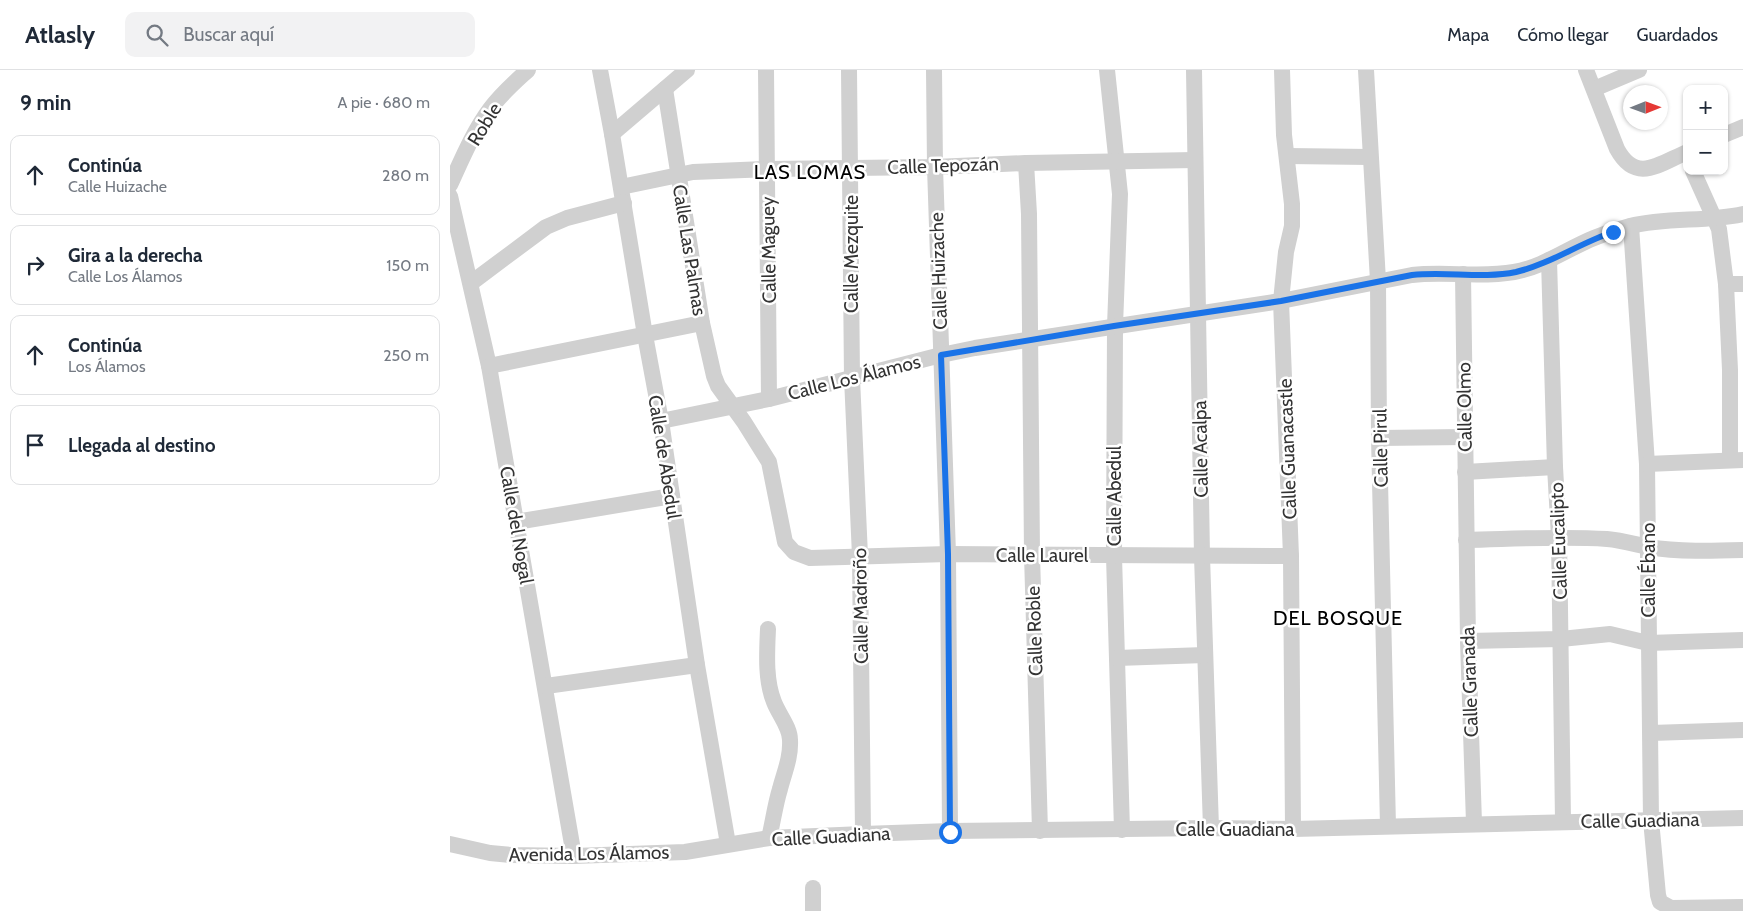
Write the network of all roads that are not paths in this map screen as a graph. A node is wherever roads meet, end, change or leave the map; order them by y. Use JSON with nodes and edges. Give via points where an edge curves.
{"nodes":[{"id":1,"x":528,"y":70,"type":"edge"},
{"id":2,"x":600,"y":70,"type":"edge"},
{"id":3,"x":687,"y":70,"type":"edge"},
{"id":4,"x":766,"y":70,"type":"edge"},
{"id":5,"x":849,"y":70,"type":"edge"},
{"id":6,"x":934,"y":70,"type":"edge"},
{"id":7,"x":1107,"y":70,"type":"edge"},
{"id":8,"x":1194,"y":70,"type":"edge"},
{"id":9,"x":1282,"y":70,"type":"edge"},
{"id":10,"x":1366,"y":70,"type":"edge"},
{"id":11,"x":1586,"y":70,"type":"edge"},
{"id":12,"x":1639,"y":70,"type":"edge"},
{"id":13,"x":665,"y":89,"type":"junction"},
{"id":14,"x":1594,"y":90,"type":"junction"},
{"id":15,"x":1743,"y":127,"type":"edge"},
{"id":16,"x":1728,"y":133,"type":"edge"},
{"id":17,"x":612,"y":134,"type":"junction"},
{"id":18,"x":1683,"y":155,"type":"edge"},
{"id":19,"x":1287,"y":156,"type":"junction"},
{"id":20,"x":1370,"y":157,"type":"junction"},
{"id":21,"x":1195,"y":160,"type":"junction"},
{"id":22,"x":1116,"y":162,"type":"junction"},
{"id":23,"x":1026,"y":163,"type":"junction"},
{"id":24,"x":850,"y":167,"type":"junction"},
{"id":25,"x":935,"y":167,"type":"junction"},
{"id":26,"x":767,"y":169,"type":"junction"},
{"id":27,"x":678,"y":175,"type":"junction"},
{"id":28,"x":1695,"y":175,"type":"edge"},
{"id":29,"x":450,"y":185,"type":"edge"},
{"id":30,"x":622,"y":195,"type":"junction"},
{"id":31,"x":450,"y":196,"type":"edge"},
{"id":32,"x":1743,"y":214,"type":"edge"},
{"id":33,"x":1715,"y":218,"type":"junction"},
{"id":34,"x":1631,"y":226,"type":"junction"},
{"id":35,"x":1549,"y":260,"type":"junction"},
{"id":36,"x":1463,"y":274,"type":"junction"},
{"id":37,"x":1378,"y":281,"type":"junction"},
{"id":38,"x":470,"y":282,"type":"junction"},
{"id":39,"x":1726,"y":284,"type":"junction"},
{"id":40,"x":1743,"y":284,"type":"edge"},
{"id":41,"x":1281,"y":301,"type":"junction"},
{"id":42,"x":1197,"y":315,"type":"junction"},
{"id":43,"x":702,"y":323,"type":"junction"},
{"id":44,"x":1114,"y":326,"type":"junction"},
{"id":45,"x":645,"y":335,"type":"junction"},
{"id":46,"x":1029,"y":340,"type":"junction"},
{"id":47,"x":941,"y":355,"type":"junction"},
{"id":48,"x":489,"y":366,"type":"junction"},
{"id":49,"x":1736,"y":370,"type":"edge"},
{"id":50,"x":852,"y":378,"type":"junction"},
{"id":51,"x":769,"y":399,"type":"junction"},
{"id":52,"x":732,"y":406,"type":"junction"},
{"id":53,"x":661,"y":422,"type":"junction"},
{"id":54,"x":1465,"y":437,"type":"junction"},
{"id":55,"x":1379,"y":438,"type":"junction"},
{"id":56,"x":1737,"y":460,"type":"edge"},
{"id":57,"x":1647,"y":464,"type":"junction"},
{"id":58,"x":1555,"y":467,"type":"junction"},
{"id":59,"x":1465,"y":472,"type":"junction"},
{"id":60,"x":672,"y":496,"type":"junction"},
{"id":61,"x":516,"y":522,"type":"junction"},
{"id":62,"x":1559,"y":537,"type":"junction"},
{"id":63,"x":1466,"y":540,"type":"junction"},
{"id":64,"x":1648,"y":547,"type":"junction"},
{"id":65,"x":1743,"y":550,"type":"edge"},
{"id":66,"x":948,"y":554,"type":"junction"},
{"id":67,"x":1032,"y":555,"type":"junction"},
{"id":68,"x":860,"y":556,"type":"junction"},
{"id":69,"x":1114,"y":556,"type":"junction"},
{"id":70,"x":1202,"y":556,"type":"junction"},
{"id":71,"x":1291,"y":556,"type":"junction"},
{"id":72,"x":768,"y":629,"type":"dead end"},
{"id":73,"x":1561,"y":639,"type":"junction"},
{"id":74,"x":1743,"y":640,"type":"edge"},
{"id":75,"x":1468,"y":642,"type":"junction"},
{"id":76,"x":1648,"y":643,"type":"junction"},
{"id":77,"x":1205,"y":655,"type":"junction"},
{"id":78,"x":1117,"y":658,"type":"junction"},
{"id":79,"x":697,"y":666,"type":"junction"},
{"id":80,"x":546,"y":686,"type":"junction"},
{"id":81,"x":1743,"y":730,"type":"edge"},
{"id":82,"x":1651,"y":733,"type":"junction"},
{"id":83,"x":1743,"y":818,"type":"edge"},
{"id":84,"x":1651,"y":820,"type":"junction"},
{"id":85,"x":1563,"y":821,"type":"junction"},
{"id":86,"x":1474,"y":823,"type":"junction"},
{"id":87,"x":1388,"y":826,"type":"junction"},
{"id":88,"x":1211,"y":828,"type":"junction"},
{"id":89,"x":1293,"y":829,"type":"junction"},
{"id":90,"x":1122,"y":830,"type":"junction"},
{"id":91,"x":1040,"y":831,"type":"junction"},
{"id":92,"x":950,"y":832,"type":"junction"},
{"id":93,"x":863,"y":834,"type":"junction"},
{"id":94,"x":770,"y":838,"type":"junction"},
{"id":95,"x":450,"y":844,"type":"edge"},
{"id":96,"x":728,"y":844,"type":"junction"},
{"id":97,"x":574,"y":856,"type":"junction"},
{"id":98,"x":813,"y":888,"type":"dead end"},
{"id":99,"x":1743,"y":907,"type":"edge"},
{"id":100,"x":813,"y":911,"type":"edge"}],
"edges":[{"from":1,"to":29,"type":"street","name":"Roble","via":[[491,108]]},
{"from":2,"to":17,"type":"street","name":"Calle de Abedul"},
{"from":3,"to":13,"type":"street"},
{"from":4,"to":26,"type":"street","name":"Calle Maguey"},
{"from":5,"to":24,"type":"street","name":"Calle Mezquite"},
{"from":6,"to":25,"type":"street","name":"Calle Huizache"},
{"from":7,"to":22,"type":"street","name":"Calle Abedul"},
{"from":8,"to":21,"type":"street","name":"Calle Acalpa"},
{"from":9,"to":19,"type":"street","name":"Calle Guanacastle"},
{"from":10,"to":20,"type":"street","name":"Calle Pirul"},
{"from":11,"to":14,"type":"street"},
{"from":12,"to":14,"type":"street"},
{"from":13,"to":17,"type":"street"},
{"from":13,"to":27,"type":"street","name":"Calle Las Palmas"},
{"from":14,"to":18,"type":"street","via":[[1624,161],[1639,169],[1648,169]]},
{"from":15,"to":16,"type":"street"},
{"from":17,"to":30,"type":"street","name":"Calle de Abedul"},
{"from":19,"to":20,"type":"street"},
{"from":19,"to":41,"type":"street","name":"Calle Guanacastle","via":[[1292,226]]},
{"from":20,"to":37,"type":"street","name":"Calle Pirul"},
{"from":21,"to":22,"type":"street","name":"Calle Tepozán"},
{"from":21,"to":42,"type":"street","name":"Calle Acalpa"},
{"from":22,"to":23,"type":"street","name":"Calle Tepozán"},
{"from":22,"to":44,"type":"street","name":"Calle Abedul","via":[[1120,202]]},
{"from":23,"to":25,"type":"street","name":"Calle Tepozán"},
{"from":23,"to":46,"type":"street","name":"Calle Roble"},
{"from":24,"to":25,"type":"street","name":"Calle Tepozán"},
{"from":24,"to":26,"type":"street","name":"Calle Tepozán"},
{"from":24,"to":50,"type":"street","name":"Calle Mezquite"},
{"from":25,"to":47,"type":"street","name":"Calle Huizache"},
{"from":26,"to":27,"type":"street","name":"Calle Tepozán"},
{"from":26,"to":51,"type":"street","name":"Calle Maguey"},
{"from":27,"to":30,"type":"street","name":"Calle Tepozán"},
{"from":27,"to":43,"type":"street","name":"Calle Las Palmas"},
{"from":28,"to":33,"type":"street"},
{"from":30,"to":38,"type":"street","name":"Calle Tepozán","via":[[546,227]]},
{"from":30,"to":45,"type":"street","name":"Calle de Abedul"},
{"from":31,"to":38,"type":"street","name":"Calle del Nogal"},
{"from":32,"to":33,"type":"street","name":"Calle Los Álamos"},
{"from":33,"to":34,"type":"street","name":"Calle Los Álamos"},
{"from":33,"to":39,"type":"street"},
{"from":34,"to":35,"type":"street","name":"Calle Los Álamos","via":[[1594,238]]},
{"from":34,"to":57,"type":"street","name":"Calle Ébano"},
{"from":35,"to":36,"type":"street","name":"Calle Los Álamos","via":[[1515,272]]},
{"from":35,"to":58,"type":"street","name":"Calle Eucalipto"},
{"from":36,"to":37,"type":"street","name":"Calle Los Álamos","via":[[1433,273]]},
{"from":36,"to":54,"type":"street","name":"Calle Olmo"},
{"from":37,"to":41,"type":"street","name":"Calle Los Álamos"},
{"from":37,"to":55,"type":"street","name":"Calle Pirul"},
{"from":38,"to":48,"type":"street","name":"Calle del Nogal"},
{"from":39,"to":40,"type":"street"},
{"from":39,"to":49,"type":"street"},
{"from":41,"to":42,"type":"street","name":"Calle Los Álamos"},
{"from":41,"to":71,"type":"street","name":"Calle Guanacastle"},
{"from":42,"to":44,"type":"street","name":"Calle Los Álamos"},
{"from":42,"to":70,"type":"street","name":"Calle Acalpa"},
{"from":43,"to":45,"type":"street"},
{"from":43,"to":52,"type":"street","name":"Calle Las Palmas","via":[[714,376]]},
{"from":44,"to":46,"type":"street","name":"Calle Los Álamos"},
{"from":44,"to":69,"type":"street","name":"Calle Abedul"},
{"from":45,"to":48,"type":"street"},
{"from":45,"to":53,"type":"street","name":"Calle de Abedul"},
{"from":46,"to":47,"type":"street","name":"Calle Los Álamos"},
{"from":46,"to":67,"type":"street","name":"Calle Roble"},
{"from":47,"to":50,"type":"street","name":"Calle Los Álamos"},
{"from":47,"to":66,"type":"street","name":"Calle Huizache"},
{"from":48,"to":61,"type":"street","name":"Calle del Nogal"},
{"from":49,"to":56,"type":"street"},
{"from":50,"to":51,"type":"street","name":"Calle Los Álamos"},
{"from":50,"to":68,"type":"street","name":"Calle Madroño"},
{"from":51,"to":52,"type":"street","name":"Calle Los Álamos"},
{"from":52,"to":53,"type":"street","name":"Calle Los Álamos"},
{"from":52,"to":68,"type":"street","name":"Calle Laurel","via":[[769,462],[785,542],[794,552],[810,558]]},
{"from":53,"to":60,"type":"street","name":"Calle de Abedul"},
{"from":54,"to":55,"type":"street"},
{"from":54,"to":59,"type":"street","name":"Calle Olmo"},
{"from":55,"to":87,"type":"street","name":"Calle Pirul"},
{"from":56,"to":57,"type":"street"},
{"from":57,"to":64,"type":"street","name":"Calle Ébano"},
{"from":58,"to":59,"type":"street"},
{"from":58,"to":62,"type":"street","name":"Calle Eucalipto"},
{"from":59,"to":63,"type":"street","name":"Calle Olmo"},
{"from":60,"to":61,"type":"street"},
{"from":60,"to":79,"type":"street","name":"Calle de Abedul"},
{"from":61,"to":80,"type":"street","name":"Calle del Nogal"},
{"from":62,"to":63,"type":"street"},
{"from":62,"to":64,"type":"street","via":[[1627,541]]},
{"from":62,"to":73,"type":"street","name":"Calle Eucalipto"},
{"from":63,"to":75,"type":"street","name":"Calle Granada"},
{"from":64,"to":65,"type":"street"},
{"from":64,"to":76,"type":"street","name":"Calle Ébano"},
{"from":66,"to":67,"type":"street","name":"Calle Laurel"},
{"from":66,"to":68,"type":"street","name":"Calle Laurel"},
{"from":66,"to":92,"type":"street","name":"Calle Huizache"},
{"from":67,"to":69,"type":"street","name":"Calle Laurel"},
{"from":67,"to":91,"type":"street","name":"Calle Roble"},
{"from":68,"to":93,"type":"street","name":"Calle Madroño"},
{"from":69,"to":70,"type":"street","name":"Calle Laurel"},
{"from":69,"to":78,"type":"street","name":"Calle Abedul"},
{"from":70,"to":71,"type":"street","name":"Calle Laurel"},
{"from":70,"to":77,"type":"street","name":"Calle Acalpa"},
{"from":71,"to":89,"type":"street","name":"Calle Guanacastle"},
{"from":72,"to":94,"type":"street","via":[[768,678],[773,700],[790,739],[788,762]]},
{"from":73,"to":75,"type":"street"},
{"from":73,"to":76,"type":"street","via":[[1610,634]]},
{"from":73,"to":85,"type":"street","name":"Calle Eucalipto"},
{"from":74,"to":76,"type":"street"},
{"from":75,"to":86,"type":"street","name":"Calle Granada"},
{"from":76,"to":82,"type":"street","name":"Calle Ébano"},
{"from":77,"to":78,"type":"street"},
{"from":77,"to":88,"type":"street","name":"Calle Acalpa"},
{"from":78,"to":90,"type":"street","name":"Calle Abedul"},
{"from":79,"to":80,"type":"street"},
{"from":79,"to":96,"type":"street","name":"Calle de Abedul"},
{"from":80,"to":97,"type":"street","name":"Calle del Nogal"},
{"from":81,"to":82,"type":"street"},
{"from":82,"to":84,"type":"street","name":"Calle Ébano"},
{"from":83,"to":84,"type":"street","name":"Calle Guadiana"},
{"from":84,"to":85,"type":"street","name":"Calle Guadiana"},
{"from":84,"to":99,"type":"street","name":"Calle Ébano","via":[[1660,902],[1672,908]]},
{"from":85,"to":86,"type":"street","name":"Calle Guadiana"},
{"from":86,"to":87,"type":"street","name":"Calle Guadiana"},
{"from":87,"to":89,"type":"street","name":"Calle Guadiana"},
{"from":88,"to":89,"type":"street","name":"Calle Guadiana"},
{"from":88,"to":90,"type":"street","name":"Calle Guadiana"},
{"from":90,"to":91,"type":"street","name":"Calle Guadiana"},
{"from":91,"to":92,"type":"street","name":"Calle Guadiana"},
{"from":92,"to":93,"type":"street","name":"Calle Guadiana"},
{"from":93,"to":94,"type":"street","name":"Calle Guadiana"},
{"from":94,"to":96,"type":"street","name":"Calle Guadiana"},
{"from":95,"to":97,"type":"street","name":"Avenida Los Álamos","via":[[511,856]]},
{"from":96,"to":97,"type":"street","name":"Avenida Los Álamos","via":[[685,852]]},
{"from":98,"to":100,"type":"street"}]}
